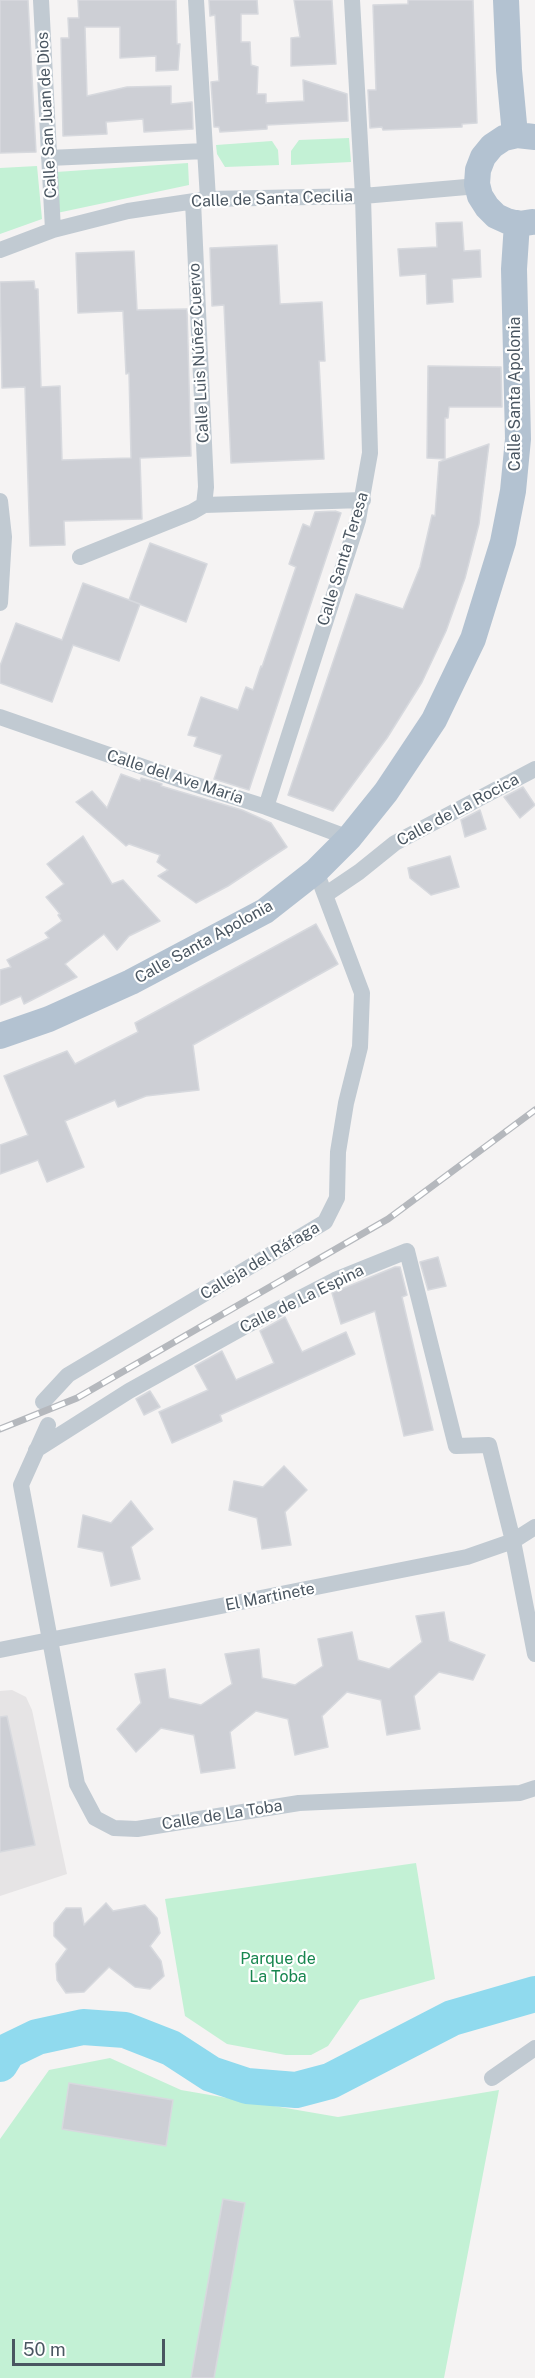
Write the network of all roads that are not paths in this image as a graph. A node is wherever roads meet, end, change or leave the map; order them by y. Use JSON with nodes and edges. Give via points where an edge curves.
{"nodes":[{"id":1,"x":41,"y":0,"type":"edge"},
{"id":2,"x":196,"y":0,"type":"edge"},
{"id":3,"x":352,"y":0,"type":"edge"},
{"id":4,"x":506,"y":0,"type":"edge"},
{"id":5,"x":525,"y":136,"type":"edge"},
{"id":6,"x":205,"y":152,"type":"junction"},
{"id":7,"x":49,"y":158,"type":"junction"},
{"id":8,"x":478,"y":186,"type":"junction"},
{"id":9,"x":363,"y":196,"type":"junction"},
{"id":10,"x":200,"y":200,"type":"junction"},
{"id":11,"x":526,"y":222,"type":"edge"},
{"id":12,"x":52,"y":230,"type":"junction"},
{"id":13,"x":0,"y":250,"type":"edge"},
{"id":14,"x":0,"y":501,"type":"edge"},
{"id":15,"x":363,"y":501,"type":"junction"},
{"id":16,"x":204,"y":505,"type":"junction"},
{"id":17,"x":80,"y":557,"type":"dead end"},
{"id":18,"x":0,"y":603,"type":"edge"},
{"id":19,"x":0,"y":717,"type":"edge"},
{"id":20,"x":535,"y":769,"type":"edge"},
{"id":21,"x":266,"y":807,"type":"junction"},
{"id":22,"x":350,"y":838,"type":"junction"},
{"id":23,"x":316,"y":871,"type":"junction"},
{"id":24,"x":325,"y":895,"type":"junction"},
{"id":25,"x":0,"y":1036,"type":"edge"},
{"id":26,"x":43,"y":1402,"type":"dead end"},
{"id":27,"x":48,"y":1425,"type":"dead end"},
{"id":28,"x":36,"y":1450,"type":"junction"},
{"id":29,"x":535,"y":1527,"type":"edge"},
{"id":30,"x":513,"y":1541,"type":"junction"},
{"id":31,"x":51,"y":1641,"type":"junction"},
{"id":32,"x":0,"y":1650,"type":"edge"},
{"id":33,"x":535,"y":1654,"type":"edge"},
{"id":34,"x":535,"y":1788,"type":"edge"},
{"id":35,"x":535,"y":2048,"type":"edge"},
{"id":36,"x":492,"y":2078,"type":"dead end"}],
"edges":[{"from":1,"to":7,"type":"street","name":"Calle San Juan de Dios"},
{"from":2,"to":6,"type":"street","name":"Calle Luis Núñez Cuervo"},
{"from":3,"to":9,"type":"street","name":"Calle Santa Teresa"},
{"from":4,"to":5,"type":"main road","via":[[509,70]]},
{"from":5,"to":8,"type":"main road","via":[[504,138],[492,146],[478,170]]},
{"from":6,"to":7,"type":"street"},
{"from":6,"to":10,"type":"street","name":"Calle Luis Núñez Cuervo"},
{"from":7,"to":12,"type":"street","name":"Calle San Juan de Dios"},
{"from":8,"to":9,"type":"street","name":"Calle de Santa Cecilia"},
{"from":8,"to":11,"type":"main road","via":[[480,196],[496,216]]},
{"from":9,"to":10,"type":"street","name":"Calle de Santa Cecilia"},
{"from":9,"to":15,"type":"street","name":"Calle Santa Teresa","via":[[370,453]]},
{"from":10,"to":12,"type":"street","name":"Calle de Santa Cecilia","via":[[128,211]]},
{"from":10,"to":16,"type":"street","name":"Calle Luis Núñez Cuervo"},
{"from":11,"to":22,"type":"main road","name":"Calle Santa Apolonia","via":[[514,269],[518,439],[503,542],[473,639],[434,720]]},
{"from":12,"to":13,"type":"street","name":"Calle de Santa Cecilia"},
{"from":14,"to":18,"type":"street","via":[[4,537]]},
{"from":15,"to":16,"type":"street"},
{"from":15,"to":21,"type":"street","name":"Calle Santa Teresa"},
{"from":16,"to":17,"type":"street"},
{"from":19,"to":21,"type":"street","name":"Calle del Ave María"},
{"from":20,"to":24,"type":"street","name":"Calle de La Rocica","via":[[395,843]]},
{"from":21,"to":22,"type":"street","name":"Calle del Ave María"},
{"from":22,"to":23,"type":"main road","name":"Calle Santa Apolonia"},
{"from":23,"to":24,"type":"street","name":"Calleja del Ráfaga"},
{"from":23,"to":25,"type":"main road","name":"Calle Santa Apolonia","via":[[265,911],[131,982]]},
{"from":24,"to":26,"type":"street","name":"Calleja del Ráfaga","via":[[362,993],[360,1047],[338,1152],[337,1198],[325,1222],[68,1375]]},
{"from":27,"to":28,"type":"street"},
{"from":28,"to":30,"type":"street","name":"Calle de La Espina","via":[[129,1391],[242,1328],[335,1280],[407,1251],[456,1446],[489,1445]]},
{"from":28,"to":31,"type":"street","via":[[21,1485]]},
{"from":29,"to":30,"type":"street","name":"El Martinete"},
{"from":30,"to":31,"type":"street","name":"El Martinete","via":[[467,1557]]},
{"from":30,"to":33,"type":"street"},
{"from":31,"to":32,"type":"street","name":"El Martinete"},
{"from":31,"to":34,"type":"street","name":"Calle de La Toba","via":[[77,1784],[95,1818],[114,1828],[137,1829],[299,1803],[520,1793]]},
{"from":35,"to":36,"type":"street"}]}
